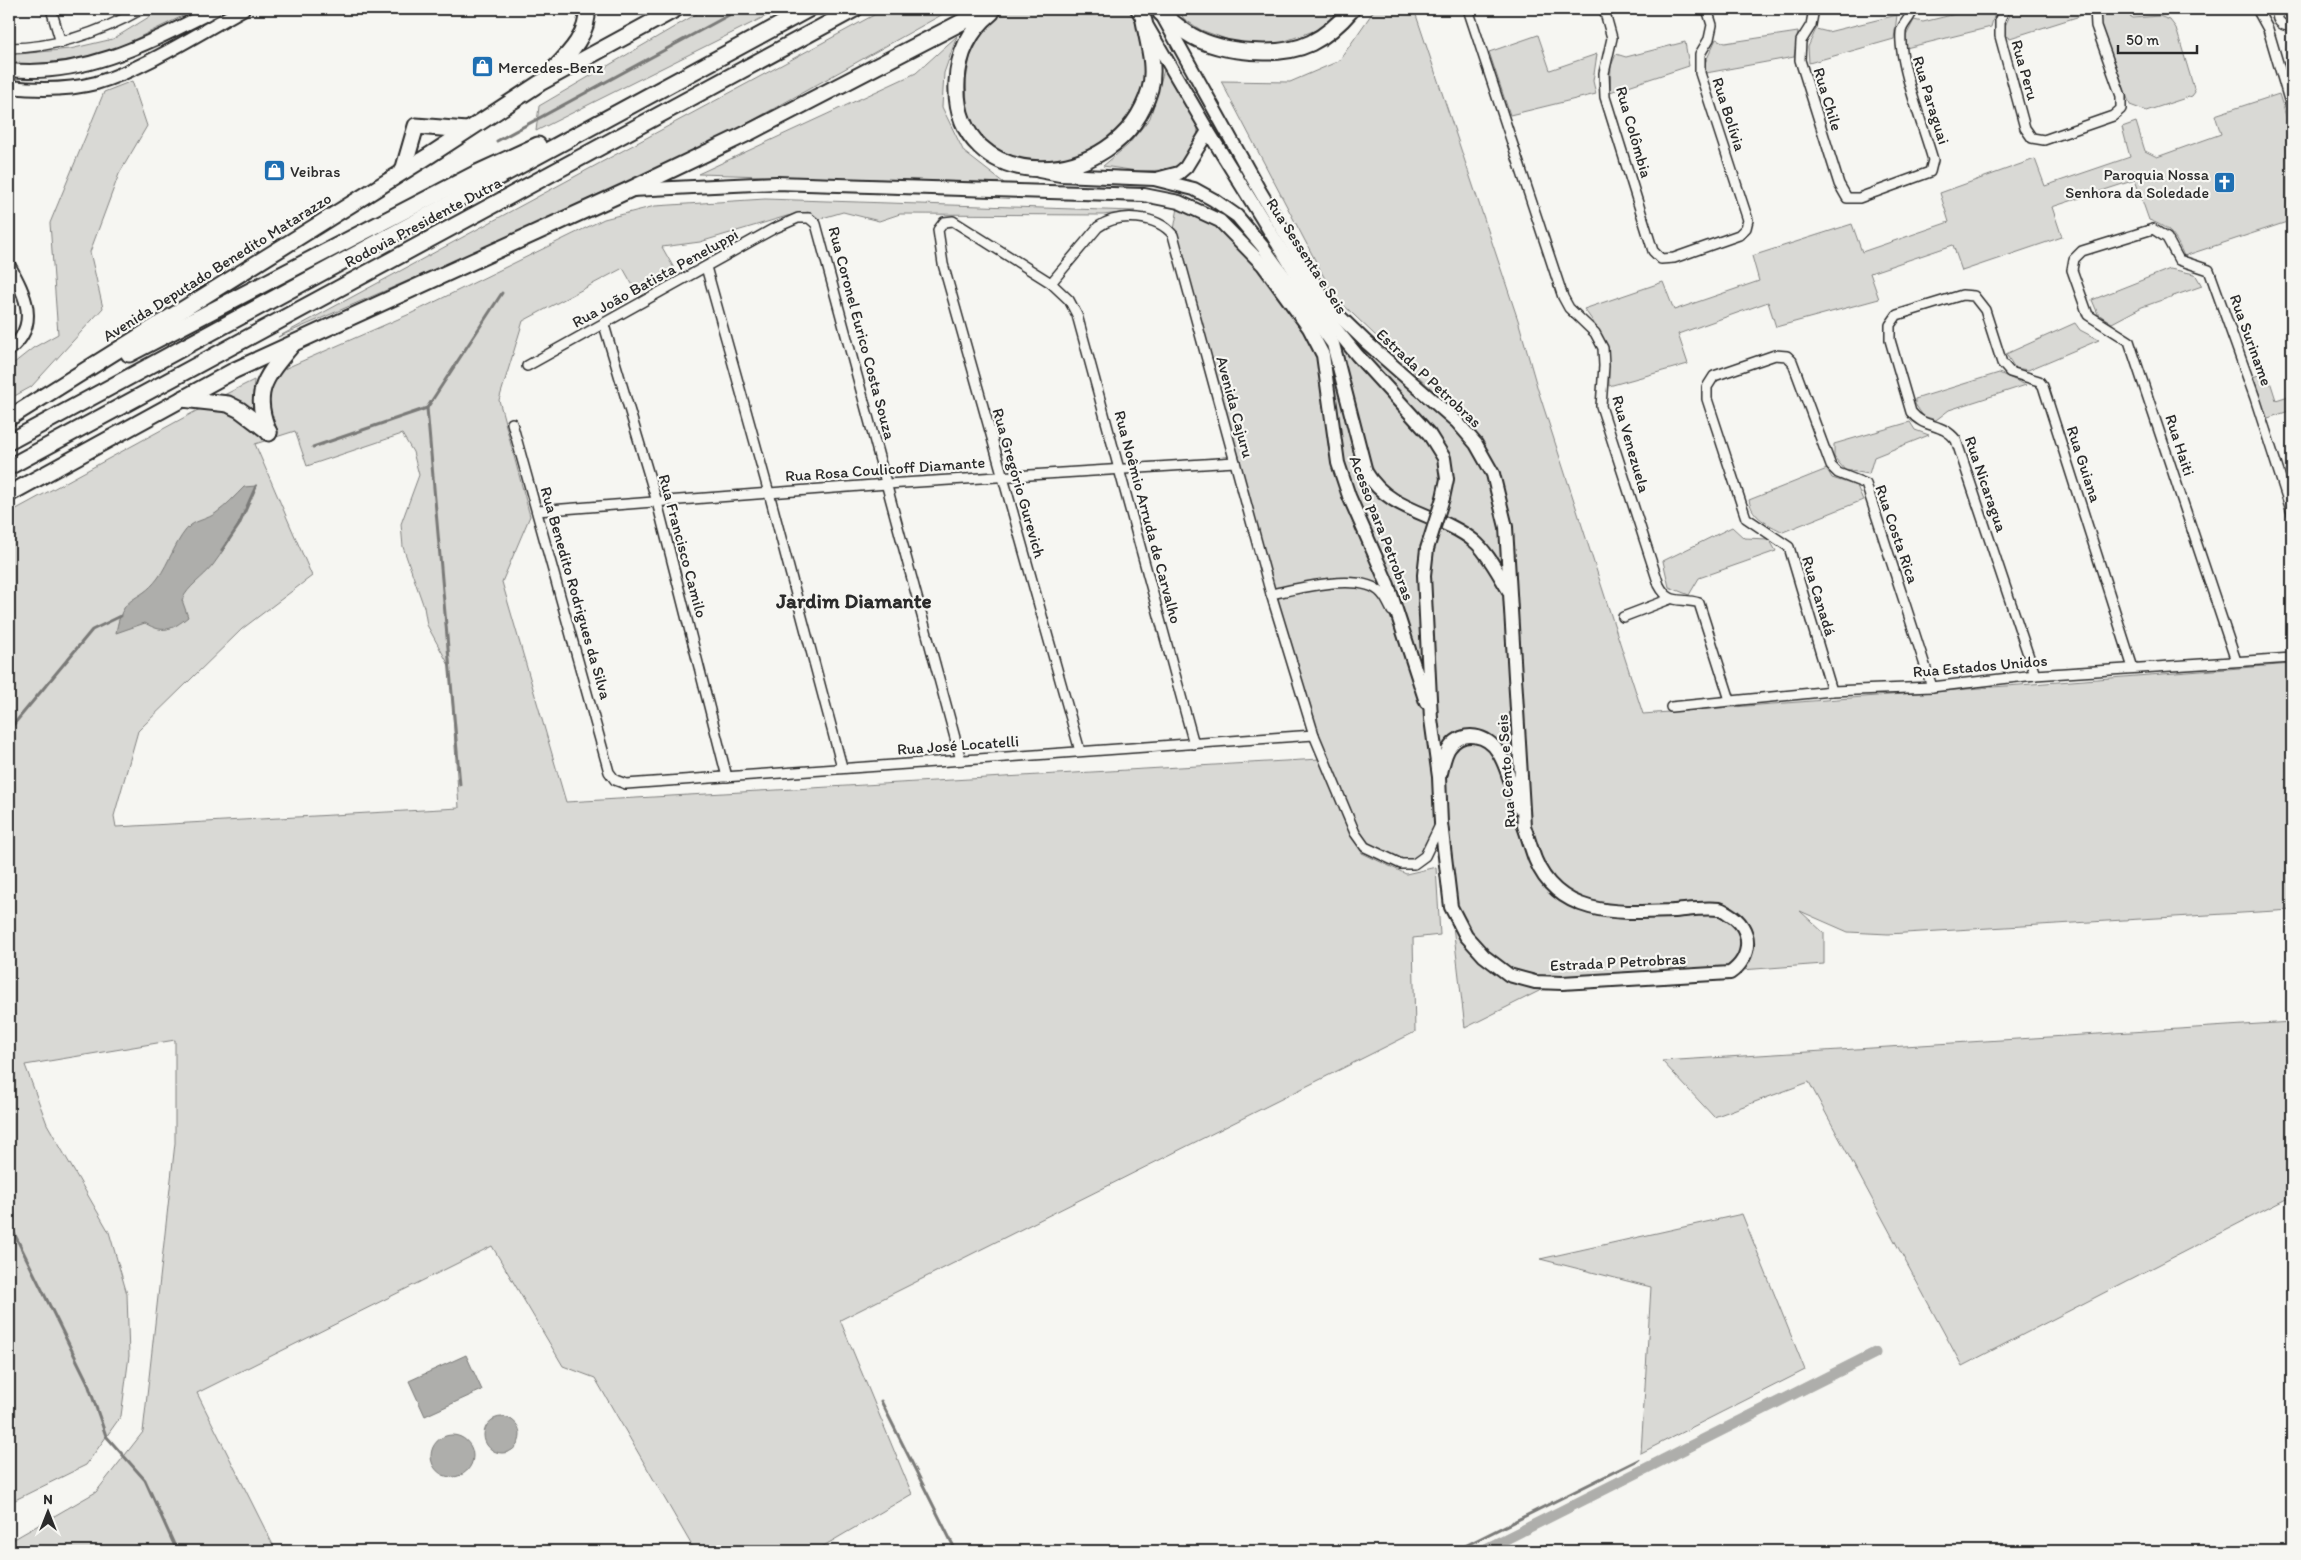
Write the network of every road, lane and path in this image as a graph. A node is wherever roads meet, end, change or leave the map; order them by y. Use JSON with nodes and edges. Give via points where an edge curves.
{"nodes":[{"id":1,"x":52,"y":9,"type":"edge"},
{"id":2,"x":142,"y":9,"type":"edge"},
{"id":3,"x":216,"y":9,"type":"edge"},
{"id":4,"x":243,"y":9,"type":"edge"},
{"id":5,"x":587,"y":9,"type":"edge"},
{"id":6,"x":676,"y":9,"type":"edge"},
{"id":7,"x":809,"y":9,"type":"edge"},
{"id":8,"x":855,"y":9,"type":"edge"},
{"id":9,"x":988,"y":9,"type":"edge"},
{"id":10,"x":996,"y":9,"type":"edge"},
{"id":11,"x":1352,"y":9,"type":"edge"},
{"id":12,"x":1468,"y":9,"type":"edge"},
{"id":13,"x":1604,"y":9,"type":"edge"},
{"id":14,"x":1707,"y":9,"type":"edge"},
{"id":15,"x":1814,"y":9,"type":"edge"},
{"id":16,"x":1913,"y":9,"type":"edge"},
{"id":17,"x":2005,"y":9,"type":"edge"},
{"id":18,"x":2096,"y":9,"type":"edge"},
{"id":19,"x":2257,"y":9,"type":"edge"},
{"id":20,"x":2279,"y":9,"type":"edge"},
{"id":21,"x":1160,"y":11,"type":"edge"},
{"id":22,"x":1140,"y":15,"type":"edge"},
{"id":23,"x":2279,"y":21,"type":"junction"},
{"id":24,"x":2292,"y":26,"type":"edge"},
{"id":25,"x":2268,"y":29,"type":"junction"},
{"id":26,"x":61,"y":43,"type":"junction"},
{"id":27,"x":9,"y":48,"type":"edge"},
{"id":28,"x":9,"y":70,"type":"edge"},
{"id":29,"x":540,"y":83,"type":"junction"},
{"id":30,"x":667,"y":85,"type":"junction"},
{"id":31,"x":9,"y":87,"type":"edge"},
{"id":32,"x":2292,"y":110,"type":"edge"},
{"id":33,"x":467,"y":130,"type":"junction"},
{"id":34,"x":1208,"y":131,"type":"junction"},
{"id":35,"x":1030,"y":169,"type":"junction"},
{"id":36,"x":402,"y":172,"type":"junction"},
{"id":37,"x":1930,"y":172,"type":"joint"},
{"id":38,"x":1154,"y":179,"type":"junction"},
{"id":39,"x":629,"y":190,"type":"junction"},
{"id":40,"x":798,"y":218,"type":"joint"},
{"id":41,"x":1746,"y":228,"type":"joint"},
{"id":42,"x":2160,"y":232,"type":"joint"},
{"id":43,"x":9,"y":265,"type":"edge"},
{"id":44,"x":706,"y":268,"type":"junction"},
{"id":45,"x":12,"y":277,"type":"edge"},
{"id":46,"x":1051,"y":283,"type":"junction"},
{"id":47,"x":1974,"y":296,"type":"joint"},
{"id":48,"x":604,"y":325,"type":"junction"},
{"id":49,"x":294,"y":342,"type":"junction"},
{"id":50,"x":9,"y":350,"type":"edge"},
{"id":51,"x":1788,"y":356,"type":"joint"},
{"id":52,"x":527,"y":366,"type":"dead end"},
{"id":53,"x":182,"y":399,"type":"junction"},
{"id":54,"x":13,"y":416,"type":"edge"},
{"id":55,"x":512,"y":423,"type":"dead end"},
{"id":56,"x":9,"y":442,"type":"edge"},
{"id":57,"x":1235,"y":462,"type":"junction"},
{"id":58,"x":9,"y":467,"type":"edge"},
{"id":59,"x":1120,"y":468,"type":"junction"},
{"id":60,"x":1002,"y":476,"type":"junction"},
{"id":61,"x":887,"y":484,"type":"junction"},
{"id":62,"x":769,"y":493,"type":"junction"},
{"id":63,"x":9,"y":494,"type":"edge"},
{"id":64,"x":1443,"y":498,"type":"joint"},
{"id":65,"x":657,"y":502,"type":"junction"},
{"id":66,"x":537,"y":511,"type":"junction"},
{"id":67,"x":2292,"y":513,"type":"edge"},
{"id":68,"x":1510,"y":593,"type":"junction"},
{"id":69,"x":1272,"y":594,"type":"junction"},
{"id":70,"x":1670,"y":599,"type":"junction"},
{"id":71,"x":1623,"y":617,"type":"dead end"},
{"id":72,"x":1401,"y":627,"type":"junction"},
{"id":73,"x":2292,"y":658,"type":"edge"},
{"id":74,"x":2236,"y":661,"type":"junction"},
{"id":75,"x":2133,"y":668,"type":"junction"},
{"id":76,"x":2035,"y":676,"type":"junction"},
{"id":77,"x":1932,"y":686,"type":"junction"},
{"id":78,"x":1832,"y":691,"type":"junction"},
{"id":79,"x":1730,"y":700,"type":"junction"},
{"id":80,"x":1671,"y":707,"type":"dead end"},
{"id":81,"x":1431,"y":719,"type":"junction"},
{"id":82,"x":1314,"y":735,"type":"junction"},
{"id":83,"x":1194,"y":744,"type":"junction"},
{"id":84,"x":1080,"y":751,"type":"junction"},
{"id":85,"x":961,"y":760,"type":"junction"},
{"id":86,"x":842,"y":767,"type":"junction"},
{"id":87,"x":609,"y":772,"type":"joint"},
{"id":88,"x":727,"y":777,"type":"junction"},
{"id":89,"x":1439,"y":777,"type":"junction"},
{"id":90,"x":1441,"y":823,"type":"junction"},
{"id":91,"x":1524,"y":826,"type":"junction"},
{"id":92,"x":1451,"y":907,"type":"joint"},
{"id":93,"x":1730,"y":972,"type":"joint"}],
"edges":[{"from":1,"to":26,"type":"street"},
{"from":2,"to":26,"type":"street","via":[[113,26]]},
{"from":3,"to":28,"type":"main road","via":[[124,53],[87,65],[51,71]]},
{"from":4,"to":31,"type":"main road","via":[[127,72],[96,83],[65,89]]},
{"from":5,"to":29,"type":"highway","via":[[583,32],[572,52]]},
{"from":6,"to":29,"type":"highway","name":"Avenida Deputado Benedito Matarazzo"},
{"from":7,"to":30,"type":"highway","name":"Rodovia Presidente Dutra"},
{"from":8,"to":58,"type":"highway","name":"Rodovia Presidente Dutra"},
{"from":9,"to":39,"type":"highway","via":[[748,133]]},
{"from":10,"to":35,"type":"highway","via":[[968,38],[958,66],[956,99],[965,127],[982,148],[1006,162]]},
{"from":11,"to":21,"type":"highway","via":[[1336,27],[1311,43],[1287,50],[1253,52],[1220,46],[1193,36]]},
{"from":12,"to":70,"type":"street","name":"Rua Venezuela","via":[[1563,297],[1569,308],[1595,332],[1603,348],[1600,396],[1603,416],[1659,585]]},
{"from":13,"to":41,"type":"street","name":"Rua Colômbia","via":[[1612,38],[1604,73],[1605,97],[1653,251],[1661,259],[1674,258],[1739,235]]},
{"from":14,"to":41,"type":"street","name":"Rua Bolívia","via":[[1712,25],[1709,39],[1700,54],[1700,73],[1748,220]]},
{"from":15,"to":37,"type":"street","name":"Rua Chile","via":[[1811,24],[1801,41],[1800,60],[1839,184],[1847,198],[1859,198]]},
{"from":16,"to":37,"type":"street","name":"Rua Paraguai","via":[[1901,30],[1900,50],[1933,160]]},
{"from":17,"to":18,"type":"street","name":"Rua Peru","via":[[2000,19],[2000,36],[2025,128],[2032,138],[2044,140],[2113,116],[2121,108],[2121,96],[2096,26]]},
{"from":19,"to":25,"type":"street"},
{"from":20,"to":23,"type":"street"},
{"from":21,"to":68,"type":"main road","name":"Estrada P Petrobras","via":[[1321,294],[1366,342],[1457,422],[1476,444],[1493,474],[1501,500]]},
{"from":22,"to":34,"type":"main road","name":"Rua Sessenta e Seis"},
{"from":22,"to":35,"type":"highway","via":[[1151,56],[1150,88],[1136,119],[1118,142],[1093,158],[1061,168]]},
{"from":23,"to":24,"type":"street","via":[[2285,26]]},
{"from":23,"to":25,"type":"street"},
{"from":25,"to":32,"type":"street"},
{"from":26,"to":27,"type":"street"},
{"from":29,"to":33,"type":"highway","name":"Avenida Deputado Benedito Matarazzo"},
{"from":30,"to":54,"type":"highway","via":[[477,172]]},
{"from":30,"to":56,"type":"highway","name":"Rodovia Presidente Dutra"},
{"from":33,"to":36,"type":"highway","name":"Avenida Deputado Benedito Matarazzo"},
{"from":33,"to":36,"type":"highway","via":[[416,126]]},
{"from":34,"to":38,"type":"main road","via":[[1186,167]]},
{"from":34,"to":64,"type":"main road","name":"Rua Sessenta e Seis","via":[[1313,301],[1429,434],[1444,458],[1447,479]]},
{"from":35,"to":38,"type":"main road","via":[[1060,175]]},
{"from":36,"to":54,"type":"highway","name":"Avenida Deputado Benedito Matarazzo"},
{"from":38,"to":68,"type":"main road","via":[[1194,189],[1237,216],[1333,344],[1366,472],[1373,484],[1402,506],[1456,528],[1476,542]]},
{"from":39,"to":49,"type":"highway"},
{"from":39,"to":72,"type":"main road","name":"Acesso para Petrobras","via":[[776,183],[1144,195],[1178,202],[1220,221],[1263,265],[1323,355],[1338,463],[1388,586]]},
{"from":40,"to":44,"type":"street","name":"Rua João Batista Peneluppi"},
{"from":40,"to":61,"type":"street","name":"Rua Coronel Eurico Costa Souza","via":[[809,218],[816,224]]},
{"from":42,"to":67,"type":"street","name":"Rua Suriname","via":[[2179,260],[2208,270],[2213,279],[2256,398]]},
{"from":42,"to":74,"type":"street","name":"Rua Haiti","via":[[2153,229],[2082,251],[2074,259],[2072,270],[2088,315],[2129,341]]},
{"from":43,"to":45,"type":"main road"},
{"from":44,"to":48,"type":"street","name":"Rua João Batista Peneluppi"},
{"from":44,"to":62,"type":"street"},
{"from":45,"to":50,"type":"main road","via":[[28,308],[19,342]]},
{"from":46,"to":57,"type":"street","name":"Avenida Cajuru","via":[[1106,221],[1147,219],[1166,226],[1173,235]]},
{"from":46,"to":59,"type":"street","name":"Rua Noêmio Arruda de Carvalho","via":[[1069,300],[1077,315]]},
{"from":46,"to":60,"type":"street","name":"Rua Gregório Gurevich","via":[[954,221],[944,222],[938,230],[943,264]]},
{"from":47,"to":75,"type":"street","name":"Rua Guiana","via":[[1985,310],[2002,363],[2010,372],[2038,381],[2045,391]]},
{"from":47,"to":76,"type":"street","name":"Rua Nicaragua","via":[[1962,295],[1898,315],[1890,326],[1890,340],[1911,412],[1918,420],[1949,431],[1956,440]]},
{"from":48,"to":52,"type":"street","name":"Rua João Batista Peneluppi"},
{"from":48,"to":65,"type":"street","name":"Rua Francisco Camilo"},
{"from":49,"to":53,"type":"highway"},
{"from":49,"to":53,"type":"highway","via":[[261,392],[261,414],[269,432],[228,404]]},
{"from":51,"to":77,"type":"street","name":"Rua Costa Rica","via":[[1831,466],[1838,473],[1866,484]]},
{"from":51,"to":78,"type":"street","name":"Rua Canadá","via":[[1775,355],[1714,376],[1707,387],[1707,399],[1746,518],[1789,547]]},
{"from":53,"to":63,"type":"highway"},
{"from":55,"to":66,"type":"street","name":"Rua Benedito Rodrigues da Silva"},
{"from":57,"to":59,"type":"street","name":"Rua Rosa Coulicoff Diamante"},
{"from":57,"to":69,"type":"street","name":"Avenida Cajuru"},
{"from":59,"to":60,"type":"street","name":"Rua Rosa Coulicoff Diamante"},
{"from":59,"to":83,"type":"street","name":"Rua Noêmio Arruda de Carvalho"},
{"from":60,"to":61,"type":"street","name":"Rua Rosa Coulicoff Diamante"},
{"from":60,"to":84,"type":"street","name":"Rua Gregório Gurevich"},
{"from":61,"to":62,"type":"street","name":"Rua Rosa Coulicoff Diamante"},
{"from":61,"to":85,"type":"street","name":"Rua Coronel Eurico Costa Souza"},
{"from":62,"to":65,"type":"street","name":"Rua Rosa Coulicoff Diamante"},
{"from":62,"to":86,"type":"street"},
{"from":64,"to":81,"type":"main road","name":"Acesso para Petrobras","bridge":true,"via":[[1427,549],[1424,575]]},
{"from":65,"to":66,"type":"street","name":"Rua Rosa Coulicoff Diamante"},
{"from":65,"to":88,"type":"street","name":"Rua Francisco Camilo"},
{"from":66,"to":87,"type":"street","name":"Rua Benedito Rodrigues da Silva"},
{"from":68,"to":91,"type":"main road","name":"Rua Cento e Seis"},
{"from":69,"to":72,"type":"street","via":[[1362,583],[1382,593]]},
{"from":69,"to":82,"type":"street","name":"Avenida Cajuru"},
{"from":70,"to":71,"type":"street"},
{"from":70,"to":79,"type":"street","via":[[1699,603]]},
{"from":72,"to":81,"type":"main road","name":"Acesso para Petrobras"},
{"from":73,"to":74,"type":"street","name":"Rua Estados Unidos"},
{"from":74,"to":75,"type":"street","name":"Rua Estados Unidos"},
{"from":75,"to":76,"type":"street","name":"Rua Estados Unidos"},
{"from":76,"to":77,"type":"street","name":"Rua Estados Unidos"},
{"from":77,"to":78,"type":"street","name":"Rua Estados Unidos"},
{"from":78,"to":79,"type":"street","name":"Rua Estados Unidos"},
{"from":79,"to":80,"type":"street","name":"Rua Estados Unidos"},
{"from":81,"to":89,"type":"main road","name":"Acesso para Petrobras"},
{"from":82,"to":83,"type":"street","name":"Rua José Locatelli"},
{"from":82,"to":90,"type":"street","name":"Avenida Cajuru","via":[[1355,833],[1365,847],[1401,864],[1414,864],[1425,856]]},
{"from":83,"to":84,"type":"street","name":"Rua José Locatelli"},
{"from":84,"to":85,"type":"street","name":"Rua José Locatelli"},
{"from":85,"to":86,"type":"street","name":"Rua José Locatelli"},
{"from":86,"to":88,"type":"street","name":"Rua José Locatelli"},
{"from":87,"to":88,"type":"street","name":"Rua José Locatelli","via":[[615,780],[626,784]]},
{"from":89,"to":90,"type":"main road","name":"Acesso para Petrobras"},
{"from":89,"to":91,"type":"main road","via":[[1449,747],[1470,735],[1483,737],[1500,754]]},
{"from":90,"to":92,"type":"main road","name":"Acesso para Petrobras"},
{"from":91,"to":93,"type":"main road","name":"Rua Cento e Seis","via":[[1535,861],[1551,884],[1565,897],[1588,908],[1625,913],[1720,909],[1742,924],[1746,932],[1745,953],[1742,962]]},
{"from":92,"to":93,"type":"main road","name":"Estrada P Petrobras","via":[[1466,936],[1484,956],[1509,975],[1535,982]]}]}
